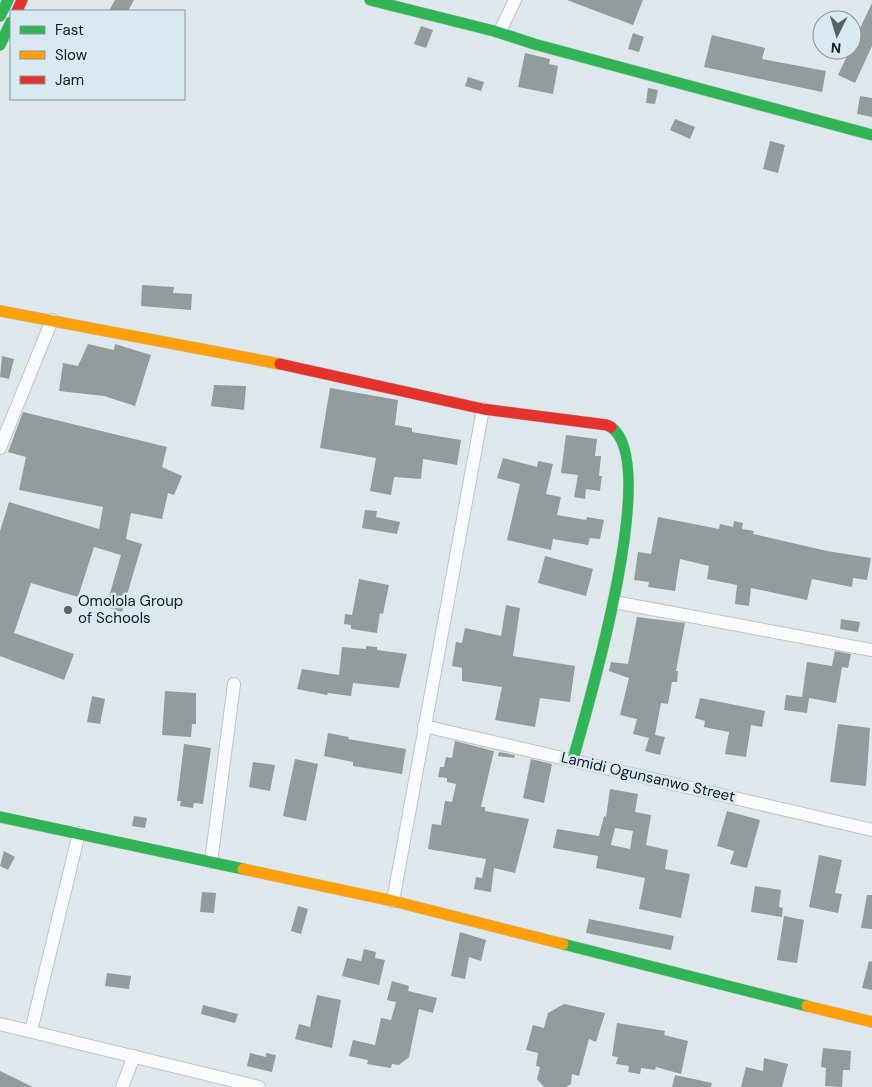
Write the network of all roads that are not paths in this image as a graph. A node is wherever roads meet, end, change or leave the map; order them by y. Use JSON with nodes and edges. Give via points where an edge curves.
{"nodes":[{"id":1,"x":8,"y":0,"type":"edge"},
{"id":2,"x":370,"y":0,"type":"edge"},
{"id":3,"x":515,"y":0,"type":"edge"},
{"id":4,"x":0,"y":16,"type":"edge"},
{"id":5,"x":10,"y":24,"type":"edge"},
{"id":6,"x":500,"y":31,"type":"junction"},
{"id":7,"x":0,"y":45,"type":"edge"},
{"id":8,"x":872,"y":135,"type":"edge"},
{"id":9,"x":0,"y":312,"type":"edge"},
{"id":10,"x":52,"y":320,"type":"junction"},
{"id":11,"x":482,"y":408,"type":"junction"},
{"id":12,"x":0,"y":448,"type":"edge"},
{"id":13,"x":614,"y":602,"type":"junction"},
{"id":14,"x":872,"y":650,"type":"edge"},
{"id":15,"x":234,"y":684,"type":"dead end"},
{"id":16,"x":424,"y":726,"type":"junction"},
{"id":17,"x":573,"y":759,"type":"junction"},
{"id":18,"x":0,"y":817,"type":"edge"},
{"id":19,"x":872,"y":830,"type":"edge"},
{"id":20,"x":78,"y":834,"type":"junction"},
{"id":21,"x":211,"y":862,"type":"junction"},
{"id":22,"x":394,"y":901,"type":"junction"},
{"id":23,"x":872,"y":1022,"type":"edge"},
{"id":24,"x":0,"y":1024,"type":"edge"},
{"id":25,"x":31,"y":1031,"type":"junction"},
{"id":26,"x":134,"y":1056,"type":"junction"},
{"id":27,"x":122,"y":1087,"type":"edge"},
{"id":28,"x":259,"y":1087,"type":"edge"}],
"edges":[{"from":1,"to":4,"type":"street"},
{"from":2,"to":6,"type":"street"},
{"from":3,"to":6,"type":"street"},
{"from":5,"to":7,"type":"street"},
{"from":6,"to":8,"type":"street","via":[[534,44]]},
{"from":9,"to":10,"type":"street"},
{"from":10,"to":11,"type":"street","via":[[335,375]]},
{"from":10,"to":12,"type":"street"},
{"from":11,"to":13,"type":"street","via":[[607,424],[618,432],[624,446],[630,489]]},
{"from":11,"to":16,"type":"street"},
{"from":13,"to":14,"type":"street"},
{"from":13,"to":17,"type":"street"},
{"from":15,"to":21,"type":"street"},
{"from":16,"to":17,"type":"street","name":"Lamidi Ogunsanwo Street"},
{"from":16,"to":22,"type":"street"},
{"from":17,"to":19,"type":"street","name":"Lamidi Ogunsanwo Street"},
{"from":18,"to":20,"type":"street"},
{"from":20,"to":21,"type":"street"},
{"from":20,"to":25,"type":"street"},
{"from":21,"to":22,"type":"street"},
{"from":22,"to":23,"type":"street"},
{"from":24,"to":25,"type":"street"},
{"from":25,"to":26,"type":"street"},
{"from":26,"to":27,"type":"street"},
{"from":26,"to":28,"type":"street"}]}
